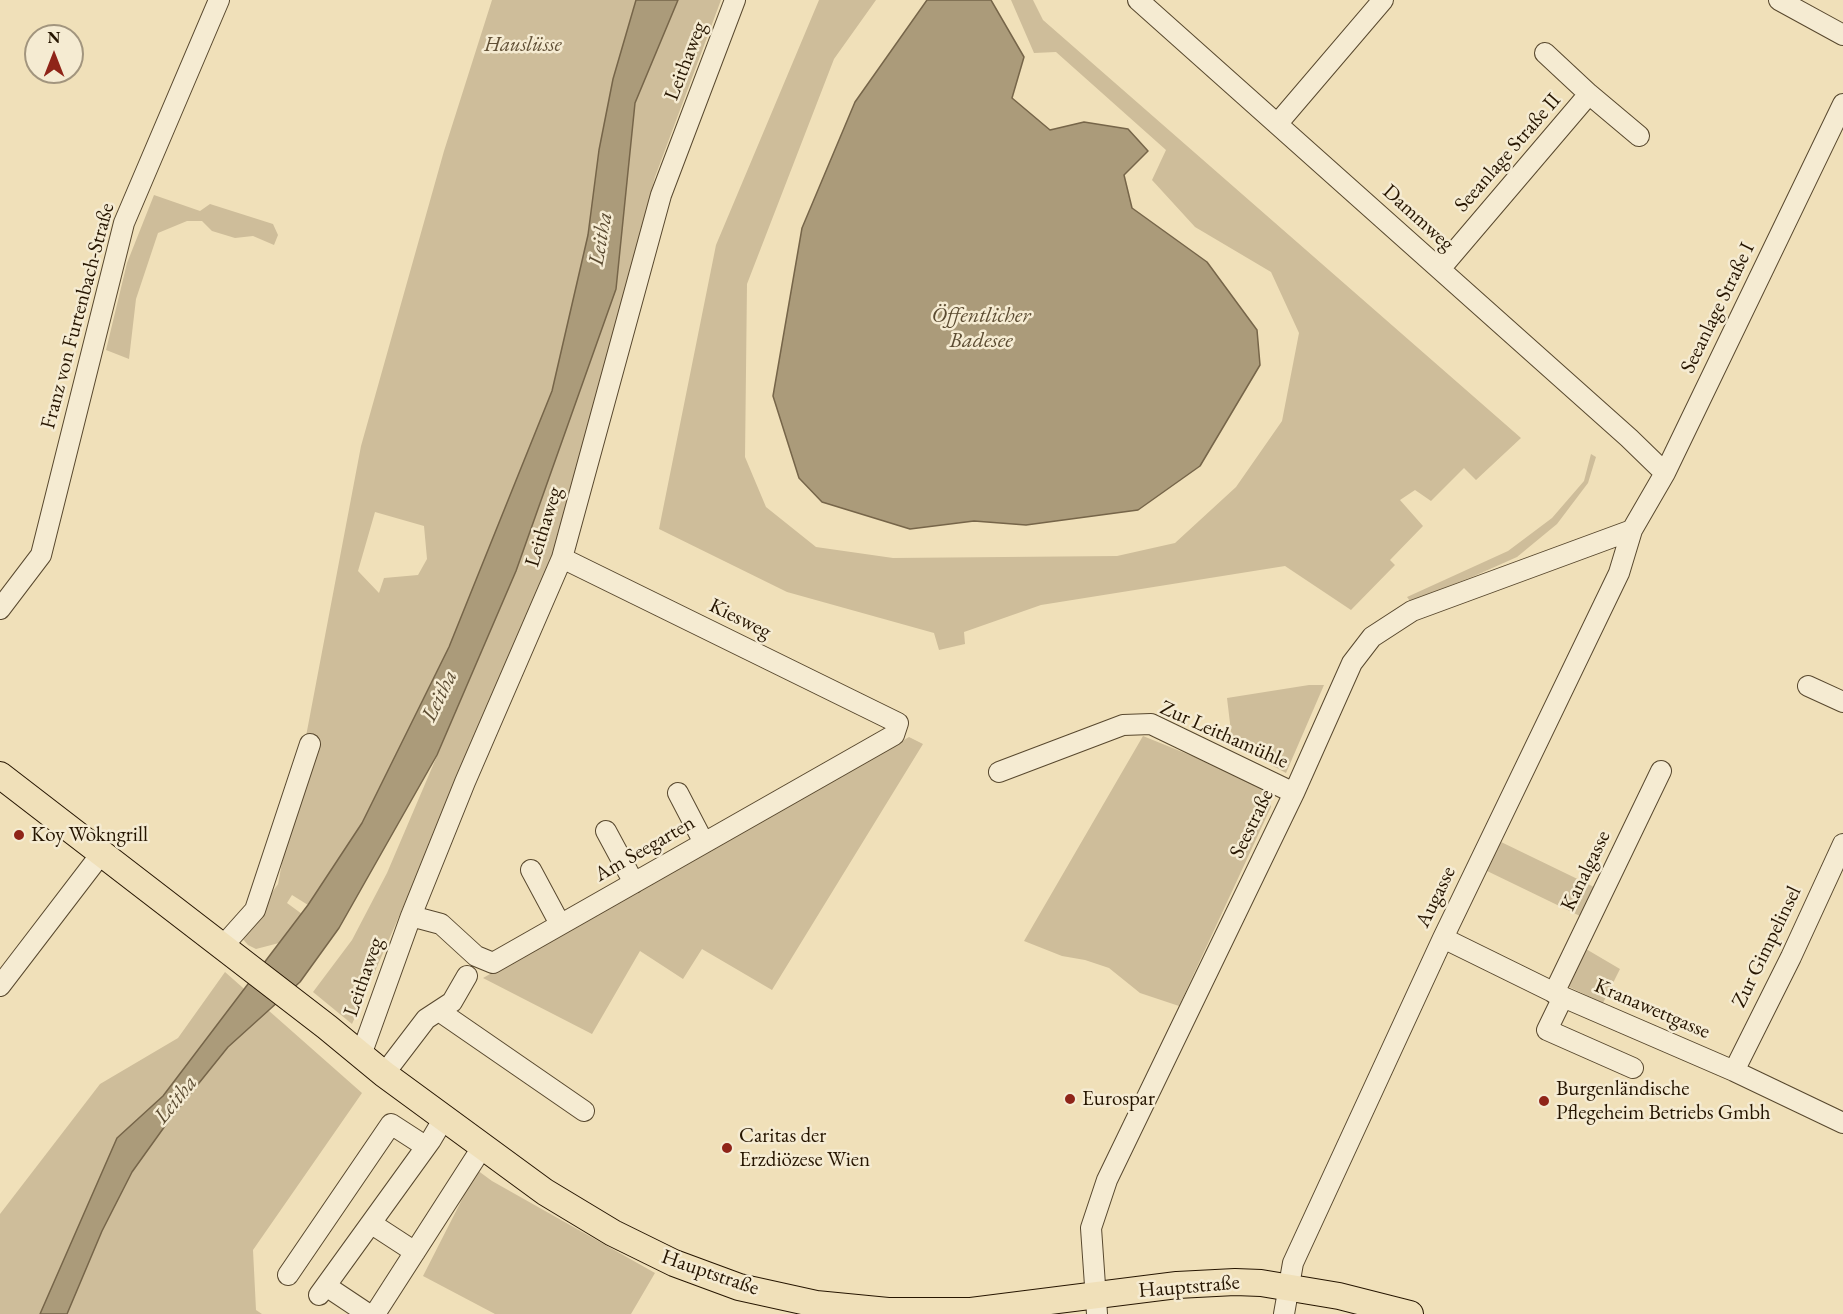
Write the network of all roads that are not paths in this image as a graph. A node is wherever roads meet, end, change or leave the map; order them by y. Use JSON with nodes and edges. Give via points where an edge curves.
{"nodes":[{"id":1,"x":219,"y":0,"type":"edge"},
{"id":2,"x":735,"y":0,"type":"edge"},
{"id":3,"x":1138,"y":0,"type":"edge"},
{"id":4,"x":1383,"y":0,"type":"edge"},
{"id":5,"x":1779,"y":0,"type":"edge"},
{"id":6,"x":1843,"y":36,"type":"edge"},
{"id":7,"x":1545,"y":53,"type":"dead end"},
{"id":8,"x":1589,"y":94,"type":"junction"},
{"id":9,"x":1843,"y":104,"type":"edge"},
{"id":10,"x":1278,"y":123,"type":"junction"},
{"id":11,"x":1639,"y":136,"type":"dead end"},
{"id":12,"x":1440,"y":269,"type":"junction"},
{"id":13,"x":1665,"y":473,"type":"junction"},
{"id":14,"x":1632,"y":530,"type":"junction"},
{"id":15,"x":562,"y":558,"type":"junction"},
{"id":16,"x":0,"y":609,"type":"edge"},
{"id":17,"x":1808,"y":686,"type":"dead end"},
{"id":18,"x":1843,"y":702,"type":"edge"},
{"id":19,"x":898,"y":723,"type":"joint"},
{"id":20,"x":310,"y":744,"type":"dead end"},
{"id":21,"x":1661,"y":771,"type":"dead end"},
{"id":22,"x":999,"y":772,"type":"dead end"},
{"id":23,"x":0,"y":775,"type":"edge"},
{"id":24,"x":678,"y":793,"type":"dead end"},
{"id":25,"x":1294,"y":793,"type":"junction"},
{"id":26,"x":606,"y":831,"type":"dead end"},
{"id":27,"x":704,"y":843,"type":"junction"},
{"id":28,"x":1843,"y":844,"type":"edge"},
{"id":29,"x":102,"y":854,"type":"junction"},
{"id":30,"x":531,"y":870,"type":"dead end"},
{"id":31,"x":634,"y":883,"type":"junction"},
{"id":32,"x":411,"y":916,"type":"junction"},
{"id":33,"x":561,"y":924,"type":"junction"},
{"id":34,"x":1443,"y":938,"type":"junction"},
{"id":35,"x":227,"y":950,"type":"junction"},
{"id":36,"x":467,"y":976,"type":"dead end"},
{"id":37,"x":0,"y":986,"type":"edge"},
{"id":38,"x":1558,"y":995,"type":"junction"},
{"id":39,"x":439,"y":1011,"type":"junction"},
{"id":40,"x":361,"y":1055,"type":"junction"},
{"id":41,"x":1633,"y":1068,"type":"dead end"},
{"id":42,"x":1734,"y":1071,"type":"junction"},
{"id":43,"x":384,"y":1074,"type":"junction"},
{"id":44,"x":584,"y":1111,"type":"dead end"},
{"id":45,"x":444,"y":1118,"type":"junction"},
{"id":46,"x":1843,"y":1123,"type":"edge"},
{"id":47,"x":424,"y":1146,"type":"junction"},
{"id":48,"x":483,"y":1146,"type":"junction"},
{"id":49,"x":372,"y":1224,"type":"junction"},
{"id":50,"x":415,"y":1252,"type":"junction"},
{"id":51,"x":288,"y":1275,"type":"dead end"},
{"id":52,"x":1289,"y":1287,"type":"junction"},
{"id":53,"x":1096,"y":1306,"type":"edge"},
{"id":54,"x":368,"y":1314,"type":"edge"},
{"id":55,"x":375,"y":1314,"type":"edge"},
{"id":56,"x":1284,"y":1314,"type":"edge"},
{"id":57,"x":1410,"y":1314,"type":"edge"}],
"edges":[{"from":1,"to":16,"type":"street","name":"Franz von Furtenbach-Straße","via":[[124,223],[41,555]]},
{"from":2,"to":15,"type":"street","name":"Leithaweg","via":[[661,195]]},
{"from":3,"to":10,"type":"street","name":"Dammweg"},
{"from":4,"to":10,"type":"street"},
{"from":5,"to":6,"type":"street"},
{"from":7,"to":8,"type":"street"},
{"from":8,"to":11,"type":"street"},
{"from":8,"to":12,"type":"street","name":"Seeanlage Straße II"},
{"from":9,"to":13,"type":"street","name":"Seeanlage Straße I"},
{"from":10,"to":12,"type":"street","name":"Dammweg"},
{"from":12,"to":13,"type":"street","name":"Dammweg"},
{"from":13,"to":14,"type":"street","name":"Seeanlage Straße I"},
{"from":14,"to":25,"type":"street","name":"Seestraße","via":[[1412,610],[1372,637],[1352,663]]},
{"from":14,"to":34,"type":"street","name":"Augasse","via":[[1619,573]]},
{"from":15,"to":19,"type":"street","name":"Kiesweg"},
{"from":15,"to":32,"type":"street","name":"Leithaweg"},
{"from":17,"to":18,"type":"street"},
{"from":19,"to":27,"type":"street","name":"Am Seegarten","via":[[894,735]]},
{"from":20,"to":35,"type":"street","via":[[255,910]]},
{"from":21,"to":38,"type":"street","name":"Kanalgasse"},
{"from":22,"to":25,"type":"street","name":"Zur Leithamühle","via":[[1123,725],[1151,724]]},
{"from":23,"to":29,"type":"main road","name":"Hauptstraße"},
{"from":24,"to":27,"type":"street"},
{"from":25,"to":53,"type":"street","name":"Seestraße","via":[[1107,1180],[1090,1228]]},
{"from":26,"to":31,"type":"street"},
{"from":27,"to":31,"type":"street","name":"Am Seegarten"},
{"from":28,"to":42,"type":"street","name":"Zur Gimpelinsel"},
{"from":29,"to":35,"type":"main road","name":"Hauptstraße"},
{"from":29,"to":37,"type":"street"},
{"from":30,"to":33,"type":"street"},
{"from":31,"to":33,"type":"street","name":"Am Seegarten"},
{"from":32,"to":33,"type":"street","name":"Am Seegarten","via":[[441,924],[476,956],[493,963]]},
{"from":32,"to":40,"type":"street","name":"Leithaweg"},
{"from":34,"to":38,"type":"street","name":"Kranawettgasse"},
{"from":34,"to":52,"type":"street","name":"Augasse","via":[[1293,1263]]},
{"from":35,"to":40,"type":"main road","name":"Hauptstraße"},
{"from":36,"to":39,"type":"street","via":[[452,1002]]},
{"from":38,"to":41,"type":"street","name":"Kanalgasse","via":[[1547,1030]]},
{"from":38,"to":42,"type":"street","name":"Kranawettgasse"},
{"from":39,"to":43,"type":"street","via":[[426,1019]]},
{"from":39,"to":44,"type":"street"},
{"from":40,"to":43,"type":"main road","name":"Hauptstraße"},
{"from":42,"to":46,"type":"street","name":"Kranawettgasse"},
{"from":43,"to":45,"type":"main road","name":"Hauptstraße"},
{"from":45,"to":47,"type":"street"},
{"from":45,"to":48,"type":"main road","name":"Hauptstraße"},
{"from":47,"to":49,"type":"street"},
{"from":47,"to":51,"type":"street","via":[[391,1124]]},
{"from":48,"to":50,"type":"street"},
{"from":48,"to":53,"type":"main road","name":"Hauptstraße","via":[[545,1192],[621,1238],[739,1287],[816,1304],[888,1311]]},
{"from":49,"to":50,"type":"street"},
{"from":49,"to":54,"type":"street","via":[[323,1290]]},
{"from":50,"to":55,"type":"street"},
{"from":52,"to":53,"type":"main road","name":"Hauptstraße","via":[[1261,1282],[1177,1285]]},
{"from":52,"to":56,"type":"street","name":"Augasse"},
{"from":52,"to":57,"type":"main road","name":"Hauptstraße"}]}
